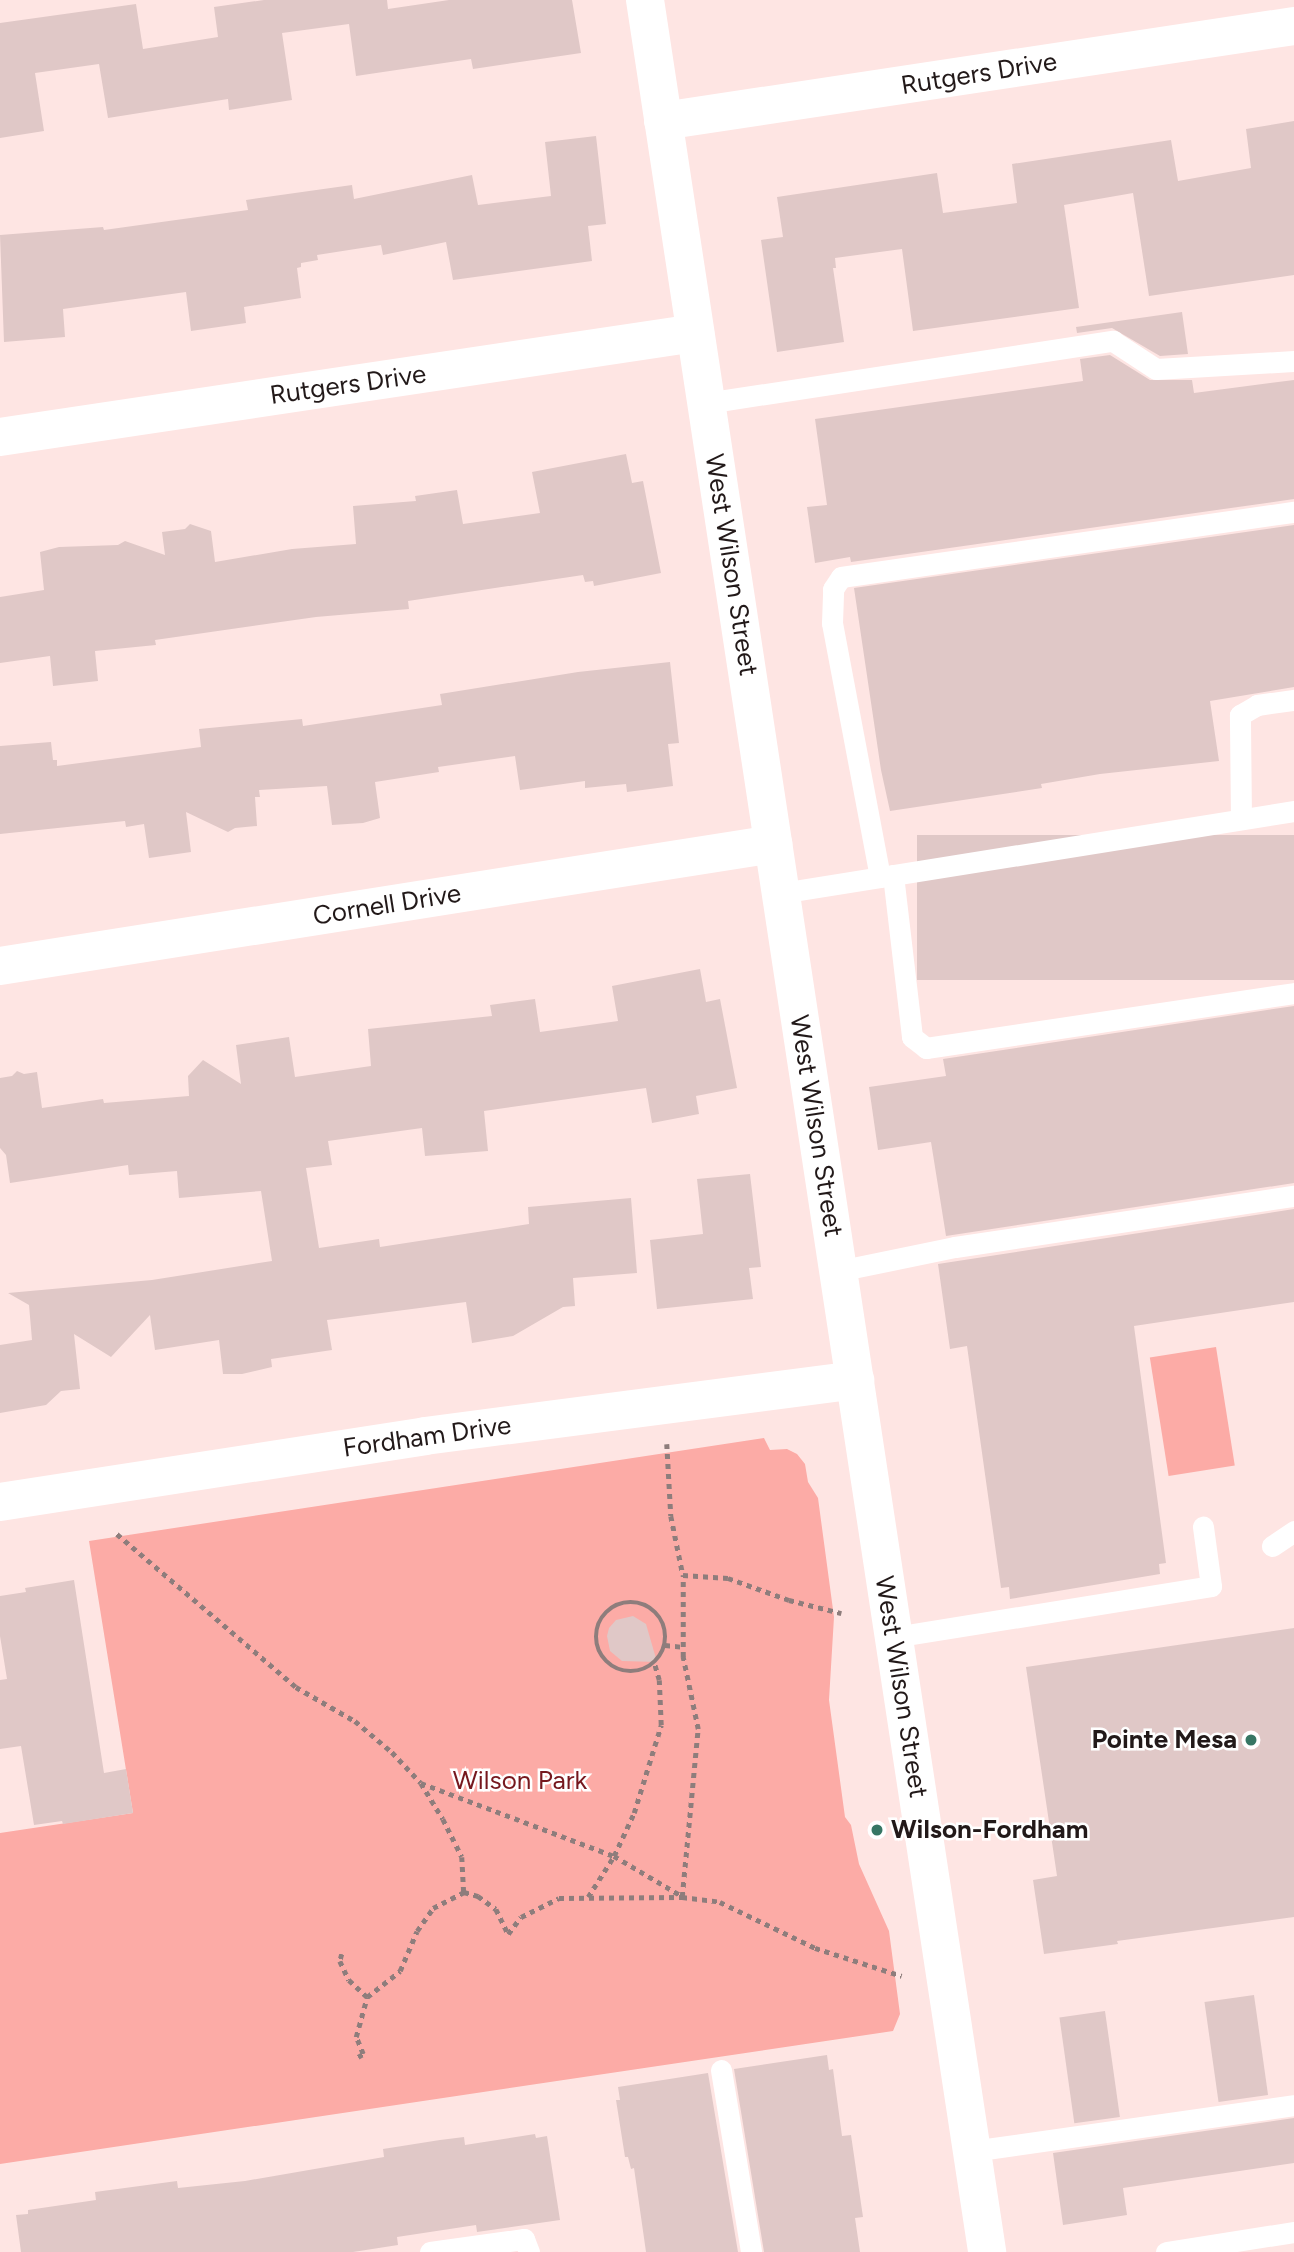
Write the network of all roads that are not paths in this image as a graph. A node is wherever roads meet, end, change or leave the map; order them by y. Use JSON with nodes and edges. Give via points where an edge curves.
{"nodes":[{"id":1,"x":645,"y":0,"type":"edge"},
{"id":2,"x":1294,"y":26,"type":"edge"},
{"id":3,"x":663,"y":121,"type":"junction"},
{"id":4,"x":695,"y":333,"type":"junction"},
{"id":5,"x":1294,"y":361,"type":"edge"},
{"id":6,"x":706,"y":403,"type":"junction"},
{"id":7,"x":0,"y":437,"type":"edge"},
{"id":8,"x":1294,"y":512,"type":"edge"},
{"id":9,"x":1294,"y":699,"type":"edge"},
{"id":10,"x":1294,"y":811,"type":"edge"},
{"id":11,"x":1241,"y":819,"type":"junction"},
{"id":12,"x":773,"y":844,"type":"junction"},
{"id":13,"x":886,"y":876,"type":"junction"},
{"id":14,"x":781,"y":893,"type":"junction"},
{"id":15,"x":0,"y":966,"type":"edge"},
{"id":16,"x":1294,"y":993,"type":"edge"},
{"id":17,"x":1294,"y":1196,"type":"edge"},
{"id":18,"x":838,"y":1270,"type":"junction"},
{"id":19,"x":855,"y":1380,"type":"junction"},
{"id":20,"x":0,"y":1502,"type":"edge"},
{"id":21,"x":1203,"y":1527,"type":"dead end"},
{"id":22,"x":1294,"y":1531,"type":"edge"},
{"id":23,"x":1272,"y":1546,"type":"dead end"},
{"id":24,"x":894,"y":1637,"type":"junction"},
{"id":25,"x":721,"y":2070,"type":"dead end"},
{"id":26,"x":1294,"y":2105,"type":"edge"},
{"id":27,"x":972,"y":2151,"type":"junction"},
{"id":28,"x":1294,"y":2232,"type":"edge"},
{"id":29,"x":430,"y":2252,"type":"edge"},
{"id":30,"x":529,"y":2252,"type":"edge"},
{"id":31,"x":751,"y":2252,"type":"edge"},
{"id":32,"x":987,"y":2252,"type":"edge"},
{"id":33,"x":1166,"y":2252,"type":"edge"}],
"edges":[{"from":1,"to":3,"type":"street","name":"West Wilson Street"},
{"from":2,"to":3,"type":"street","name":"Rutgers Drive"},
{"from":3,"to":4,"type":"street","name":"West Wilson Street"},
{"from":4,"to":6,"type":"street","name":"West Wilson Street"},
{"from":4,"to":7,"type":"street","name":"Rutgers Drive"},
{"from":5,"to":6,"type":"lane","via":[[1156,369],[1113,341]]},
{"from":6,"to":12,"type":"street","name":"West Wilson Street"},
{"from":8,"to":13,"type":"lane","via":[[841,577],[833,589],[832,623]]},
{"from":9,"to":11,"type":"lane","via":[[1257,705],[1240,715]]},
{"from":10,"to":11,"type":"lane"},
{"from":11,"to":13,"type":"lane"},
{"from":12,"to":14,"type":"street","name":"West Wilson Street"},
{"from":12,"to":15,"type":"street","name":"Cornell Drive"},
{"from":13,"to":14,"type":"lane"},
{"from":13,"to":16,"type":"lane","via":[[912,1037],[926,1048]]},
{"from":14,"to":18,"type":"street","name":"West Wilson Street"},
{"from":17,"to":18,"type":"lane","via":[[955,1247]]},
{"from":18,"to":19,"type":"street","name":"West Wilson Street"},
{"from":19,"to":20,"type":"street","name":"Fordham Drive","via":[[425,1436]]},
{"from":19,"to":24,"type":"street","name":"West Wilson Street"},
{"from":21,"to":24,"type":"lane","via":[[1212,1586]]},
{"from":22,"to":23,"type":"lane"},
{"from":24,"to":27,"type":"street","name":"West Wilson Street"},
{"from":25,"to":31,"type":"lane"},
{"from":26,"to":27,"type":"lane"},
{"from":27,"to":32,"type":"street","name":"West Wilson Street"},
{"from":28,"to":33,"type":"lane"},
{"from":29,"to":30,"type":"lane","via":[[524,2239]]}]}
